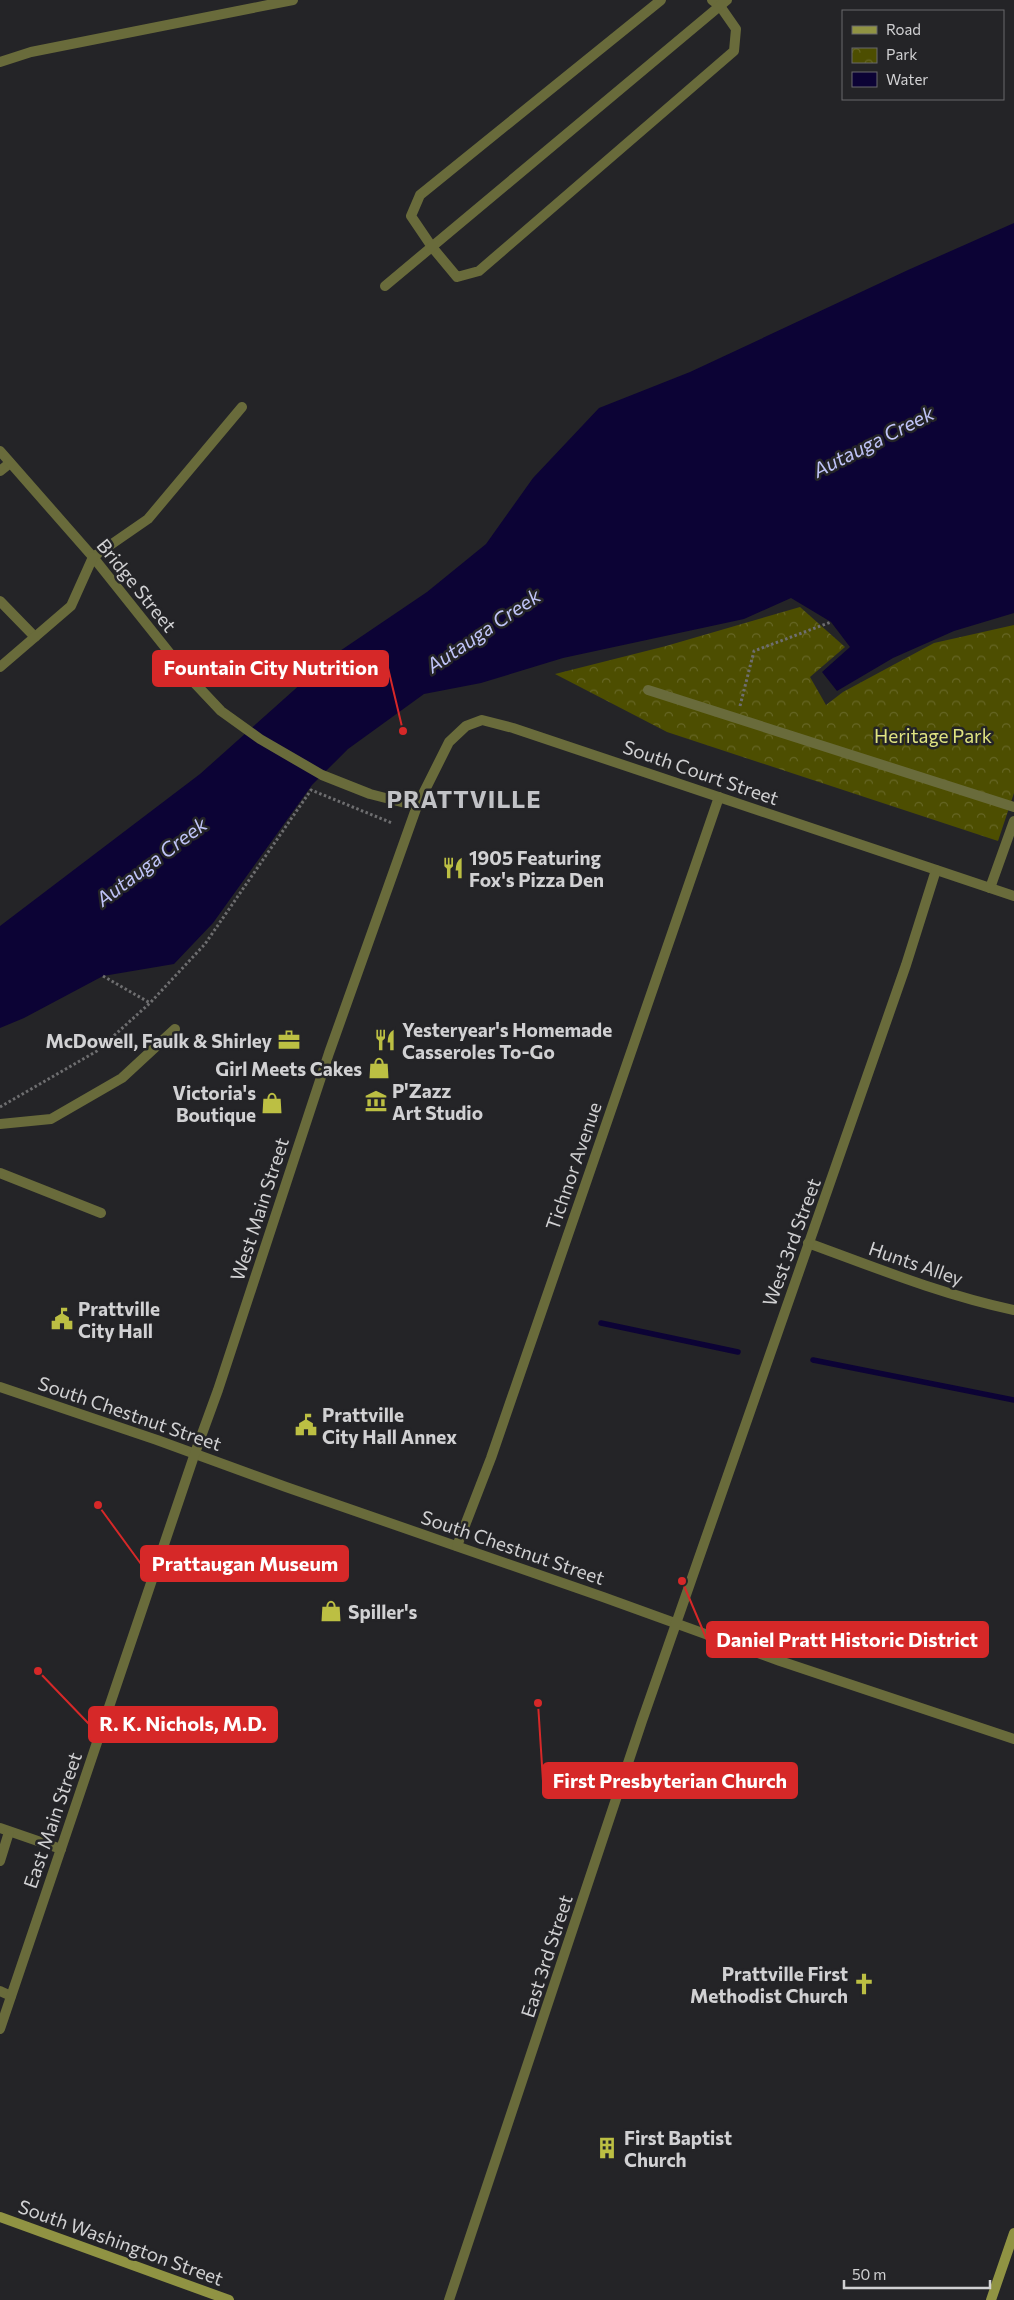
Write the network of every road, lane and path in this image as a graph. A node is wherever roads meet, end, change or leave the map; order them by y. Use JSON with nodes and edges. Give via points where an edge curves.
{"nodes":[{"id":1,"x":293,"y":0,"type":"edge"},
{"id":2,"x":661,"y":0,"type":"edge"},
{"id":3,"x":719,"y":2,"type":"edge"},
{"id":4,"x":0,"y":62,"type":"edge"},
{"id":5,"x":432,"y":247,"type":"junction"},
{"id":6,"x":385,"y":286,"type":"dead end"},
{"id":7,"x":242,"y":407,"type":"dead end"},
{"id":8,"x":0,"y":451,"type":"edge"},
{"id":9,"x":10,"y":463,"type":"junction"},
{"id":10,"x":0,"y":471,"type":"edge"},
{"id":11,"x":93,"y":558,"type":"junction"},
{"id":12,"x":0,"y":601,"type":"edge"},
{"id":13,"x":831,"y":622,"type":"dead end"},
{"id":14,"x":35,"y":638,"type":"junction"},
{"id":15,"x":0,"y":667,"type":"edge"},
{"id":16,"x":648,"y":690,"type":"dead end"},
{"id":17,"x":737,"y":719,"type":"junction"},
{"id":18,"x":719,"y":797,"type":"junction"},
{"id":19,"x":417,"y":806,"type":"junction"},
{"id":20,"x":1014,"y":807,"type":"edge"},
{"id":21,"x":1014,"y":821,"type":"edge"},
{"id":22,"x":392,"y":823,"type":"dead end"},
{"id":23,"x":936,"y":870,"type":"junction"},
{"id":24,"x":990,"y":888,"type":"junction"},
{"id":25,"x":1014,"y":896,"type":"edge"},
{"id":26,"x":103,"y":976,"type":"dead end"},
{"id":27,"x":150,"y":1004,"type":"junction"},
{"id":28,"x":175,"y":1029,"type":"dead end"},
{"id":29,"x":0,"y":1106,"type":"edge"},
{"id":30,"x":0,"y":1124,"type":"edge"},
{"id":31,"x":0,"y":1174,"type":"edge"},
{"id":32,"x":101,"y":1214,"type":"dead end"},
{"id":33,"x":808,"y":1243,"type":"junction"},
{"id":34,"x":1014,"y":1310,"type":"edge"},
{"id":35,"x":0,"y":1387,"type":"edge"},
{"id":36,"x":195,"y":1453,"type":"junction"},
{"id":37,"x":458,"y":1546,"type":"junction"},
{"id":38,"x":676,"y":1624,"type":"junction"},
{"id":39,"x":1014,"y":1739,"type":"edge"},
{"id":40,"x":5,"y":1830,"type":"edge"},
{"id":41,"x":61,"y":1849,"type":"junction"},
{"id":42,"x":0,"y":1861,"type":"edge"},
{"id":43,"x":0,"y":1991,"type":"edge"},
{"id":44,"x":11,"y":1996,"type":"junction"},
{"id":45,"x":0,"y":2029,"type":"edge"},
{"id":46,"x":0,"y":2217,"type":"edge"},
{"id":47,"x":1014,"y":2233,"type":"edge"},
{"id":48,"x":230,"y":2300,"type":"edge"},
{"id":49,"x":449,"y":2300,"type":"edge"},
{"id":50,"x":991,"y":2300,"type":"edge"}],
"edges":[{"from":1,"to":4,"type":"street","via":[[31,52]]},
{"from":2,"to":5,"type":"street","via":[[420,195],[410,216]]},
{"from":3,"to":5,"type":"street"},
{"from":3,"to":5,"type":"street","via":[[736,29],[734,51],[479,271],[458,276]]},
{"from":5,"to":6,"type":"street"},
{"from":7,"to":11,"type":"street","via":[[148,519]]},
{"from":8,"to":9,"type":"street","name":"Bridge Street"},
{"from":9,"to":10,"type":"street"},
{"from":9,"to":11,"type":"street","name":"Bridge Street"},
{"from":11,"to":14,"type":"street","via":[[71,606]]},
{"from":11,"to":19,"type":"street","name":"Bridge Street","via":[[188,676],[239,725],[322,775],[361,791]]},
{"from":12,"to":14,"type":"street"},
{"from":13,"to":17,"type":"path","via":[[754,651]]},
{"from":14,"to":15,"type":"street"},
{"from":16,"to":17,"type":"street"},
{"from":17,"to":20,"type":"street"},
{"from":18,"to":19,"type":"street","name":"South Court Street","via":[[549,739],[482,720],[466,726],[449,742]]},
{"from":18,"to":23,"type":"street","name":"South Court Street"},
{"from":18,"to":37,"type":"street","name":"Tichnor Avenue"},
{"from":19,"to":36,"type":"street","name":"West Main Street","via":[[329,1053],[222,1381]]},
{"from":21,"to":24,"type":"street"},
{"from":22,"to":27,"type":"path","via":[[311,790],[206,944]]},
{"from":23,"to":24,"type":"street","name":"South Court Street"},
{"from":23,"to":33,"type":"street","name":"West 3rd Street"},
{"from":24,"to":25,"type":"street","name":"South Court Street"},
{"from":26,"to":27,"type":"path"},
{"from":27,"to":29,"type":"path","via":[[97,1050]]},
{"from":28,"to":30,"type":"street","via":[[122,1078],[51,1119]]},
{"from":31,"to":32,"type":"street"},
{"from":33,"to":34,"type":"street","name":"Hunts Alley","via":[[928,1288]]},
{"from":33,"to":38,"type":"street","name":"West 3rd Street"},
{"from":35,"to":36,"type":"street","name":"South Chestnut Street"},
{"from":36,"to":37,"type":"street","name":"South Chestnut Street"},
{"from":36,"to":41,"type":"street","name":"East Main Street"},
{"from":37,"to":38,"type":"street","name":"South Chestnut Street"},
{"from":38,"to":39,"type":"street","name":"South Chestnut Street"},
{"from":38,"to":49,"type":"street","name":"East 3rd Street"},
{"from":40,"to":41,"type":"street"},
{"from":40,"to":42,"type":"street"},
{"from":41,"to":44,"type":"street","name":"East Main Street"},
{"from":43,"to":44,"type":"street"},
{"from":44,"to":45,"type":"street","name":"East Main Street"},
{"from":46,"to":48,"type":"main road","name":"South Washington Street"},
{"from":47,"to":50,"type":"main road"}]}
